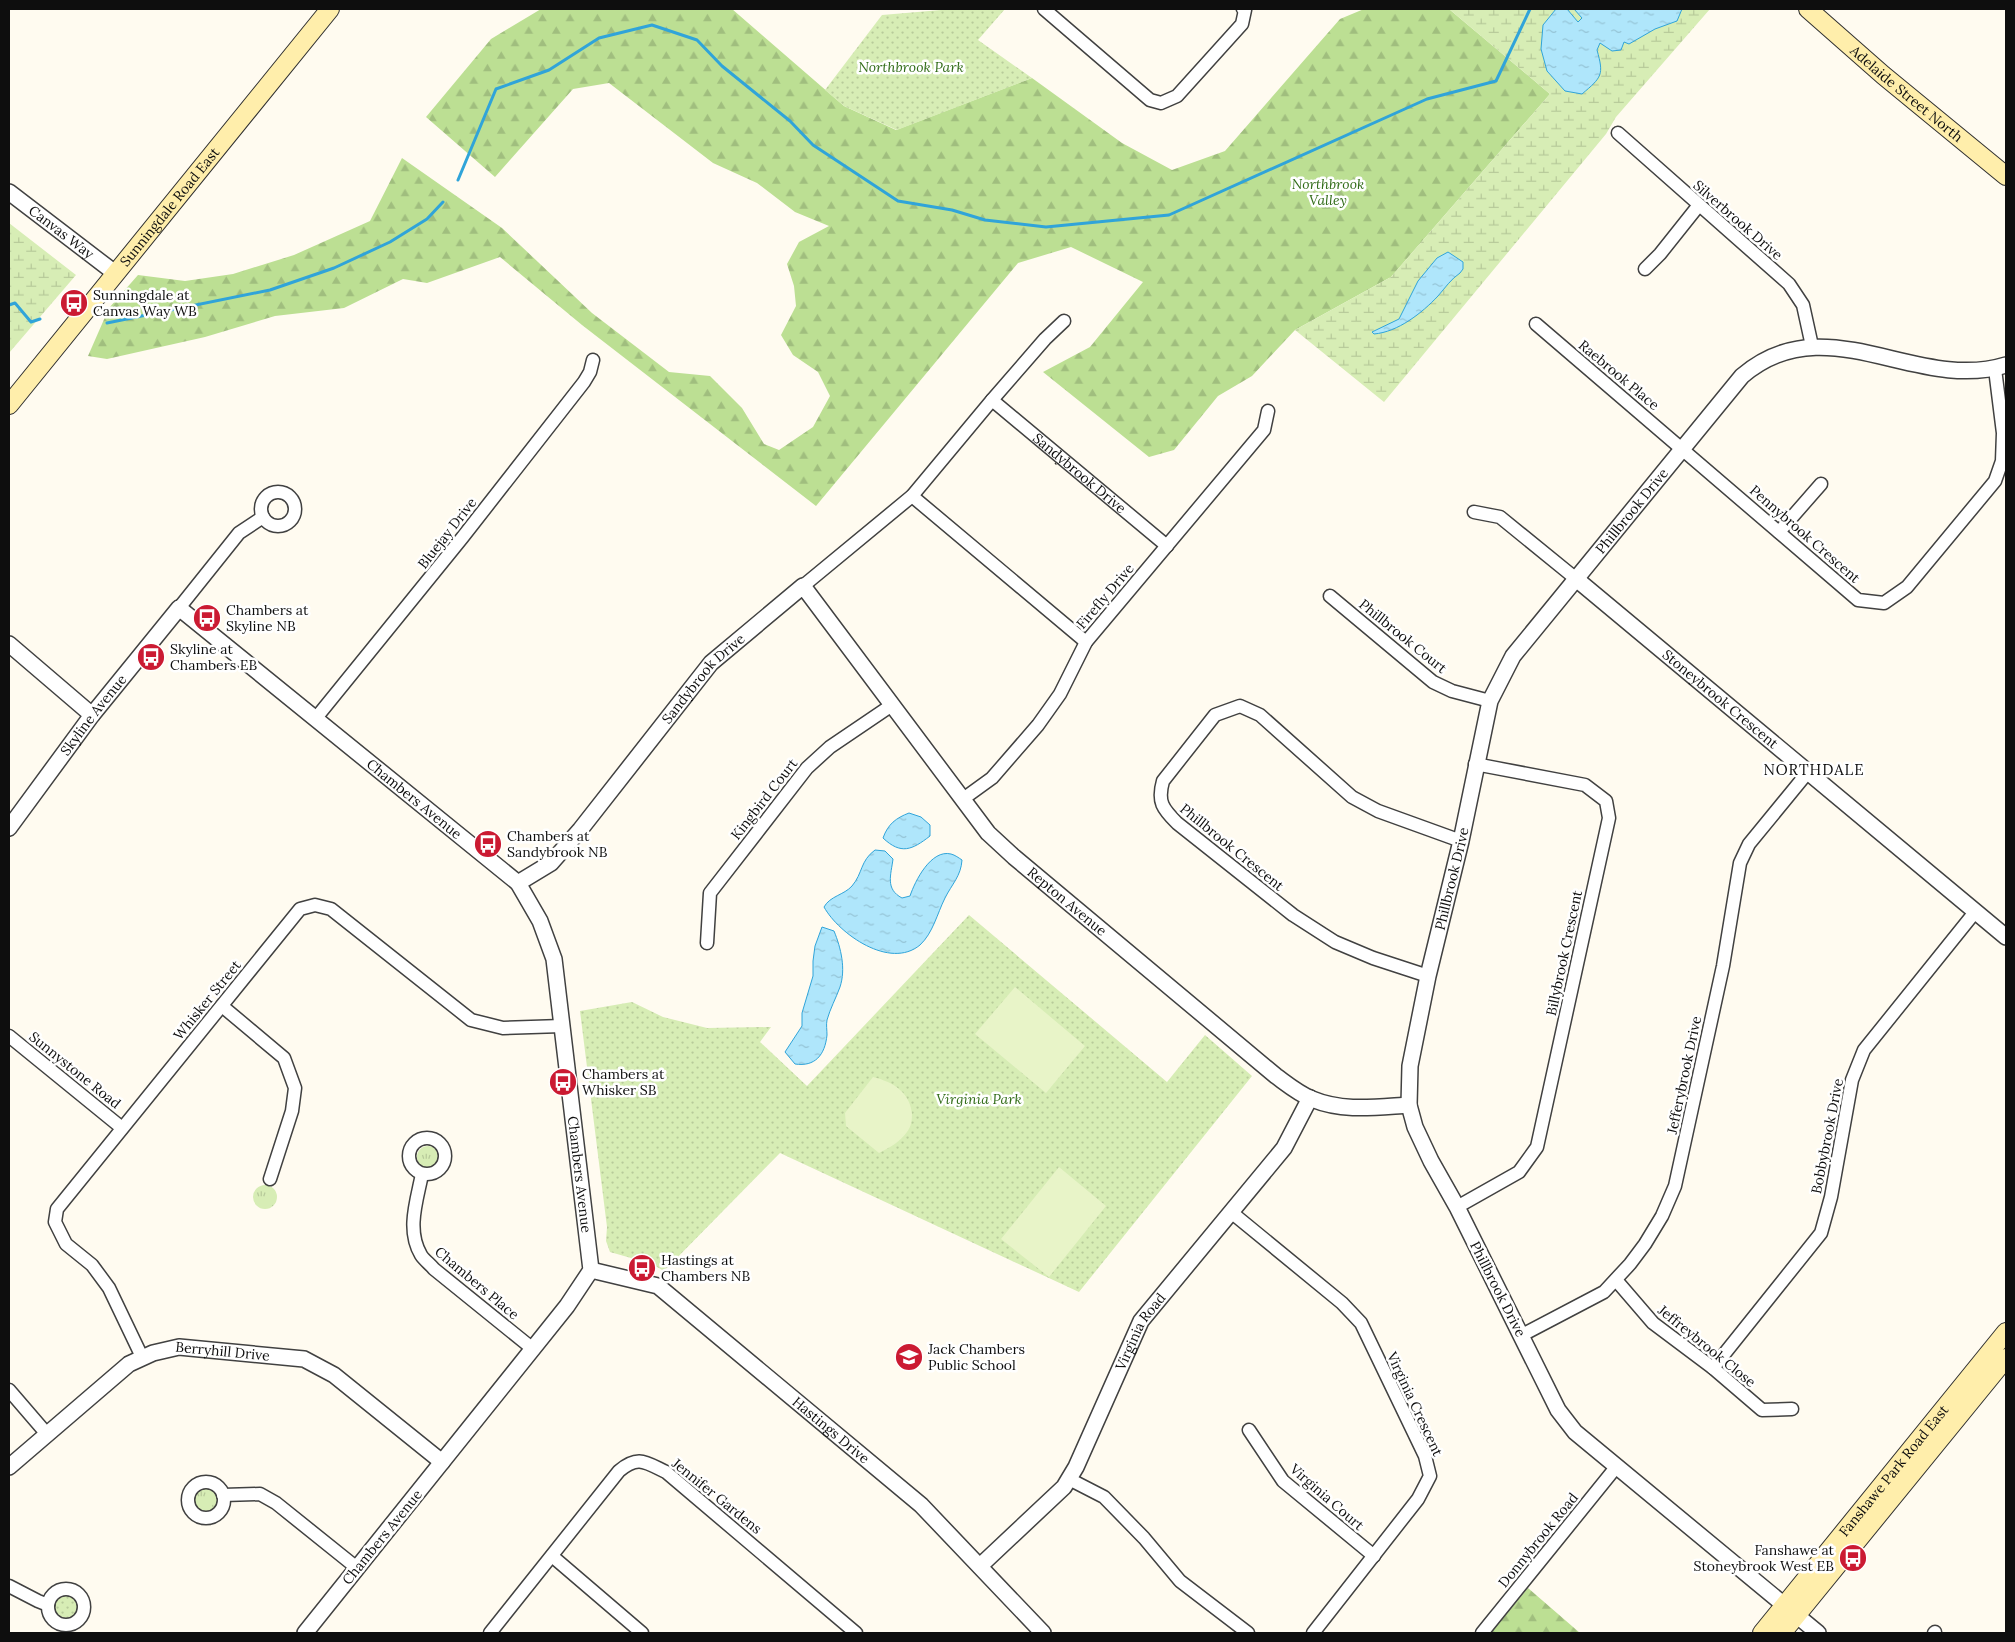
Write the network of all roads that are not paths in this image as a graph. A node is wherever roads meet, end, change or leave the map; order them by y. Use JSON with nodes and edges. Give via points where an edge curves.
{"nodes":[{"id":1,"x":330,"y":9,"type":"edge"},
{"id":2,"x":1044,"y":9,"type":"edge"},
{"id":3,"x":1243,"y":9,"type":"edge"},
{"id":4,"x":1808,"y":9,"type":"edge"},
{"id":5,"x":1618,"y":133,"type":"dead end"},
{"id":6,"x":2006,"y":176,"type":"edge"},
{"id":7,"x":9,"y":192,"type":"edge"},
{"id":8,"x":1699,"y":205,"type":"junction"},
{"id":9,"x":1645,"y":269,"type":"dead end"},
{"id":10,"x":115,"y":273,"type":"junction"},
{"id":11,"x":1064,"y":321,"type":"dead end"},
{"id":12,"x":1536,"y":324,"type":"dead end"},
{"id":13,"x":1812,"y":346,"type":"junction"},
{"id":14,"x":593,"y":360,"type":"dead end"},
{"id":15,"x":2000,"y":367,"type":"edge"},
{"id":16,"x":992,"y":400,"type":"junction"},
{"id":17,"x":9,"y":405,"type":"edge"},
{"id":18,"x":1268,"y":411,"type":"dead end"},
{"id":19,"x":1682,"y":448,"type":"junction"},
{"id":20,"x":1820,"y":484,"type":"dead end"},
{"id":21,"x":912,"y":496,"type":"junction"},
{"id":22,"x":1474,"y":512,"type":"dead end"},
{"id":23,"x":263,"y":517,"type":"dead end"},
{"id":24,"x":1779,"y":532,"type":"junction"},
{"id":25,"x":1167,"y":546,"type":"junction"},
{"id":26,"x":1575,"y":578,"type":"junction"},
{"id":27,"x":803,"y":586,"type":"junction"},
{"id":28,"x":1330,"y":596,"type":"dead end"},
{"id":29,"x":178,"y":608,"type":"junction"},
{"id":30,"x":1086,"y":642,"type":"junction"},
{"id":31,"x":9,"y":644,"type":"edge"},
{"id":32,"x":1490,"y":701,"type":"junction"},
{"id":33,"x":892,"y":705,"type":"junction"},
{"id":34,"x":92,"y":714,"type":"junction"},
{"id":35,"x":316,"y":718,"type":"junction"},
{"id":36,"x":1475,"y":764,"type":"junction"},
{"id":37,"x":1808,"y":772,"type":"junction"},
{"id":38,"x":962,"y":799,"type":"junction"},
{"id":39,"x":9,"y":828,"type":"edge"},
{"id":40,"x":1461,"y":841,"type":"junction"},
{"id":41,"x":518,"y":883,"type":"junction"},
{"id":42,"x":1975,"y":912,"type":"junction"},
{"id":43,"x":2006,"y":937,"type":"edge"},
{"id":44,"x":707,"y":943,"type":"dead end"},
{"id":45,"x":1428,"y":976,"type":"junction"},
{"id":46,"x":222,"y":1006,"type":"junction"},
{"id":47,"x":562,"y":1026,"type":"junction"},
{"id":48,"x":12,"y":1044,"type":"edge"},
{"id":49,"x":1310,"y":1098,"type":"junction"},
{"id":50,"x":1409,"y":1105,"type":"junction"},
{"id":51,"x":122,"y":1128,"type":"junction"},
{"id":52,"x":422,"y":1174,"type":"dead end"},
{"id":53,"x":270,"y":1179,"type":"dead end"},
{"id":54,"x":1457,"y":1207,"type":"junction"},
{"id":55,"x":1231,"y":1212,"type":"junction"},
{"id":56,"x":591,"y":1270,"type":"junction"},
{"id":57,"x":1616,"y":1280,"type":"junction"},
{"id":58,"x":2006,"y":1332,"type":"edge"},
{"id":59,"x":1522,"y":1336,"type":"junction"},
{"id":60,"x":533,"y":1349,"type":"junction"},
{"id":61,"x":142,"y":1357,"type":"junction"},
{"id":62,"x":2006,"y":1358,"type":"edge"},
{"id":63,"x":1713,"y":1368,"type":"junction"},
{"id":64,"x":9,"y":1390,"type":"edge"},
{"id":65,"x":1792,"y":1409,"type":"dead end"},
{"id":66,"x":1249,"y":1430,"type":"dead end"},
{"id":67,"x":46,"y":1433,"type":"junction"},
{"id":68,"x":442,"y":1462,"type":"junction"},
{"id":69,"x":1617,"y":1466,"type":"junction"},
{"id":70,"x":9,"y":1467,"type":"edge"},
{"id":71,"x":1069,"y":1478,"type":"junction"},
{"id":72,"x":223,"y":1495,"type":"dead end"},
{"id":73,"x":552,"y":1556,"type":"junction"},
{"id":74,"x":1374,"y":1556,"type":"junction"},
{"id":75,"x":980,"y":1566,"type":"junction"},
{"id":76,"x":357,"y":1568,"type":"junction"},
{"id":77,"x":9,"y":1586,"type":"edge"},
{"id":78,"x":48,"y":1605,"type":"dead end"},
{"id":79,"x":1790,"y":1610,"type":"junction"},
{"id":80,"x":305,"y":1633,"type":"edge"},
{"id":81,"x":490,"y":1633,"type":"edge"},
{"id":82,"x":642,"y":1633,"type":"edge"},
{"id":83,"x":856,"y":1633,"type":"edge"},
{"id":84,"x":1043,"y":1633,"type":"edge"},
{"id":85,"x":1248,"y":1633,"type":"edge"},
{"id":86,"x":1313,"y":1633,"type":"edge"},
{"id":87,"x":1482,"y":1633,"type":"edge"},
{"id":88,"x":1762,"y":1633,"type":"edge"},
{"id":89,"x":1782,"y":1633,"type":"edge"},
{"id":90,"x":1818,"y":1633,"type":"edge"}],
"edges":[{"from":1,"to":10,"type":"main road","name":"Sunningdale Road East"},
{"from":2,"to":3,"type":"street","via":[[1150,100],[1161,103],[1177,96],[1242,24]]},
{"from":4,"to":6,"type":"main road","name":"Adelaide Street North"},
{"from":5,"to":8,"type":"street","name":"Silverbrook Drive"},
{"from":7,"to":10,"type":"street","name":"Canvas Way"},
{"from":8,"to":9,"type":"street"},
{"from":8,"to":13,"type":"street","name":"Silverbrook Drive","via":[[1789,284],[1803,305]]},
{"from":10,"to":17,"type":"main road","name":"Sunningdale Road East"},
{"from":11,"to":16,"type":"street","name":"Sandybrook Drive"},
{"from":12,"to":19,"type":"street","name":"Raebrook Place"},
{"from":13,"to":15,"type":"street","name":"Phillbrook Drive","via":[[1963,372]]},
{"from":13,"to":19,"type":"street","name":"Phillbrook Drive","via":[[1795,348],[1754,365]]},
{"from":14,"to":35,"type":"street","name":"Bluejay Drive","via":[[590,372],[568,403]]},
{"from":15,"to":24,"type":"street","name":"Pennybrook Crescent","via":[[2002,461],[1994,481],[1908,587],[1884,603],[1858,600]]},
{"from":16,"to":21,"type":"street","name":"Sandybrook Drive"},
{"from":16,"to":25,"type":"street","name":"Sandybrook Drive"},
{"from":18,"to":25,"type":"street","name":"Firefly Drive","via":[[1264,430]]},
{"from":19,"to":24,"type":"street","name":"Pennybrook Crescent"},
{"from":19,"to":26,"type":"street","name":"Phillbrook Drive"},
{"from":20,"to":24,"type":"street"},
{"from":21,"to":27,"type":"street","name":"Sandybrook Drive"},
{"from":21,"to":30,"type":"street"},
{"from":22,"to":26,"type":"street","name":"Stoneybrook Crescent","via":[[1500,516]]},
{"from":23,"to":29,"type":"street","name":"Skyline Avenue","via":[[239,533]]},
{"from":25,"to":30,"type":"street","name":"Firefly Drive"},
{"from":26,"to":32,"type":"street","name":"Phillbrook Drive","via":[[1513,656]]},
{"from":26,"to":37,"type":"street","name":"Stoneybrook Crescent"},
{"from":27,"to":33,"type":"street","name":"Repton Avenue"},
{"from":27,"to":41,"type":"street","name":"Sandybrook Drive","via":[[712,663],[551,863]]},
{"from":28,"to":32,"type":"street","name":"Phillbrook Court","via":[[1433,682],[1452,691]]},
{"from":29,"to":34,"type":"street","name":"Skyline Avenue"},
{"from":29,"to":35,"type":"street","name":"Chambers Avenue"},
{"from":30,"to":38,"type":"street","name":"Firefly Drive","via":[[1060,694],[1038,725],[992,778]]},
{"from":31,"to":34,"type":"street"},
{"from":32,"to":36,"type":"street","name":"Phillbrook Drive"},
{"from":33,"to":38,"type":"street","name":"Repton Avenue"},
{"from":33,"to":44,"type":"street","name":"Kingbird Court","via":[[830,747],[807,768],[710,893]]},
{"from":34,"to":39,"type":"street","name":"Skyline Avenue"},
{"from":35,"to":41,"type":"street","name":"Chambers Avenue"},
{"from":36,"to":40,"type":"street","name":"Phillbrook Drive"},
{"from":36,"to":54,"type":"street","name":"Billybrook Crescent","via":[[1585,785],[1606,801],[1609,818],[1537,1147],[1519,1172]]},
{"from":37,"to":42,"type":"street","name":"Stoneybrook Crescent"},
{"from":37,"to":57,"type":"street","name":"Jefferybrook Drive","via":[[1749,844],[1740,863],[1723,966],[1675,1186],[1645,1244]]},
{"from":38,"to":49,"type":"street","name":"Repton Avenue","via":[[988,834],[1014,858],[1276,1076]]},
{"from":40,"to":45,"type":"street","name":"Phillbrook Drive"},
{"from":40,"to":45,"type":"street","name":"Phillbrook Crescent","via":[[1378,811],[1352,796],[1260,715],[1240,706],[1215,715],[1163,781],[1159,794],[1164,811],[1177,823],[1292,915],[1335,942]]},
{"from":41,"to":47,"type":"street","name":"Chambers Avenue","via":[[540,921],[554,960]]},
{"from":42,"to":43,"type":"street","name":"Stoneybrook Crescent"},
{"from":42,"to":63,"type":"street","name":"Bobbybrook Drive","via":[[1864,1050],[1852,1080],[1831,1197],[1821,1233]]},
{"from":45,"to":50,"type":"street","name":"Phillbrook Drive","via":[[1410,1066]]},
{"from":46,"to":47,"type":"street","name":"Whisker Street","via":[[300,910],[316,906],[331,909],[470,1020],[503,1028]]},
{"from":46,"to":51,"type":"street","name":"Whisker Street"},
{"from":46,"to":53,"type":"street","via":[[284,1058],[295,1088],[292,1111]]},
{"from":47,"to":56,"type":"street","name":"Chambers Avenue"},
{"from":48,"to":51,"type":"street","name":"Sunnystone Road"},
{"from":49,"to":50,"type":"street","name":"Repton Avenue","via":[[1328,1105],[1357,1109]]},
{"from":49,"to":55,"type":"street","name":"Virginia Road","via":[[1284,1148]]},
{"from":50,"to":54,"type":"street","name":"Phillbrook Drive","via":[[1431,1161]]},
{"from":51,"to":61,"type":"street","name":"Whisker Street","via":[[57,1209],[55,1222],[66,1244],[92,1265],[110,1288]]},
{"from":52,"to":60,"type":"street","name":"Chambers Place","via":[[413,1217],[414,1238],[421,1256]]},
{"from":54,"to":59,"type":"street","name":"Phillbrook Drive"},
{"from":55,"to":71,"type":"street","name":"Virginia Road","via":[[1141,1322]]},
{"from":55,"to":74,"type":"street","name":"Virginia Crescent","via":[[1342,1303],[1361,1323],[1425,1456],[1430,1476],[1418,1499]]},
{"from":56,"to":60,"type":"street","name":"Chambers Avenue"},
{"from":56,"to":75,"type":"street","name":"Hastings Drive","via":[[658,1286],[922,1505]]},
{"from":57,"to":59,"type":"street","name":"Jefferybrook Drive","via":[[1604,1292]]},
{"from":57,"to":63,"type":"street","name":"Jeffreybrook Close","via":[[1653,1323]]},
{"from":58,"to":79,"type":"main road","name":"Fanshawe Park Road East"},
{"from":59,"to":69,"type":"street","name":"Phillbrook Drive","via":[[1558,1410],[1575,1432]]},
{"from":60,"to":68,"type":"street","name":"Chambers Avenue"},
{"from":61,"to":67,"type":"street","name":"Berryhill Drive","via":[[129,1364]]},
{"from":61,"to":68,"type":"street","name":"Berryhill Drive","via":[[179,1347],[304,1360],[334,1375]]},
{"from":62,"to":79,"type":"main road","name":"Fanshawe Park Road East"},
{"from":63,"to":65,"type":"street","name":"Jeffreybrook Close","via":[[1762,1410]]},
{"from":64,"to":67,"type":"street"},
{"from":66,"to":74,"type":"street","name":"Virginia Court","via":[[1283,1481]]},
{"from":67,"to":70,"type":"street","name":"Berryhill Drive"},
{"from":68,"to":76,"type":"street","name":"Chambers Avenue"},
{"from":69,"to":79,"type":"street","name":"Phillbrook Drive"},
{"from":69,"to":87,"type":"street","name":"Donnybrook Road"},
{"from":71,"to":75,"type":"street","name":"Virginia Road"},
{"from":71,"to":85,"type":"street","via":[[1104,1497],[1180,1581]]},
{"from":72,"to":76,"type":"street","via":[[260,1494],[276,1503]]},
{"from":73,"to":81,"type":"street","name":"Jennifer Gardens"},
{"from":73,"to":82,"type":"street"},
{"from":73,"to":83,"type":"street","name":"Jennifer Gardens","via":[[619,1471],[629,1463],[641,1460],[666,1472]]},
{"from":74,"to":86,"type":"street","name":"Virginia Crescent"},
{"from":75,"to":84,"type":"street","name":"Hastings Drive"},
{"from":76,"to":80,"type":"street","name":"Chambers Avenue"},
{"from":77,"to":78,"type":"street"},
{"from":79,"to":88,"type":"main road","name":"Fanshawe Park Road East"},
{"from":79,"to":89,"type":"main road","name":"Fanshawe Park Road East"},
{"from":79,"to":90,"type":"street"}]}
